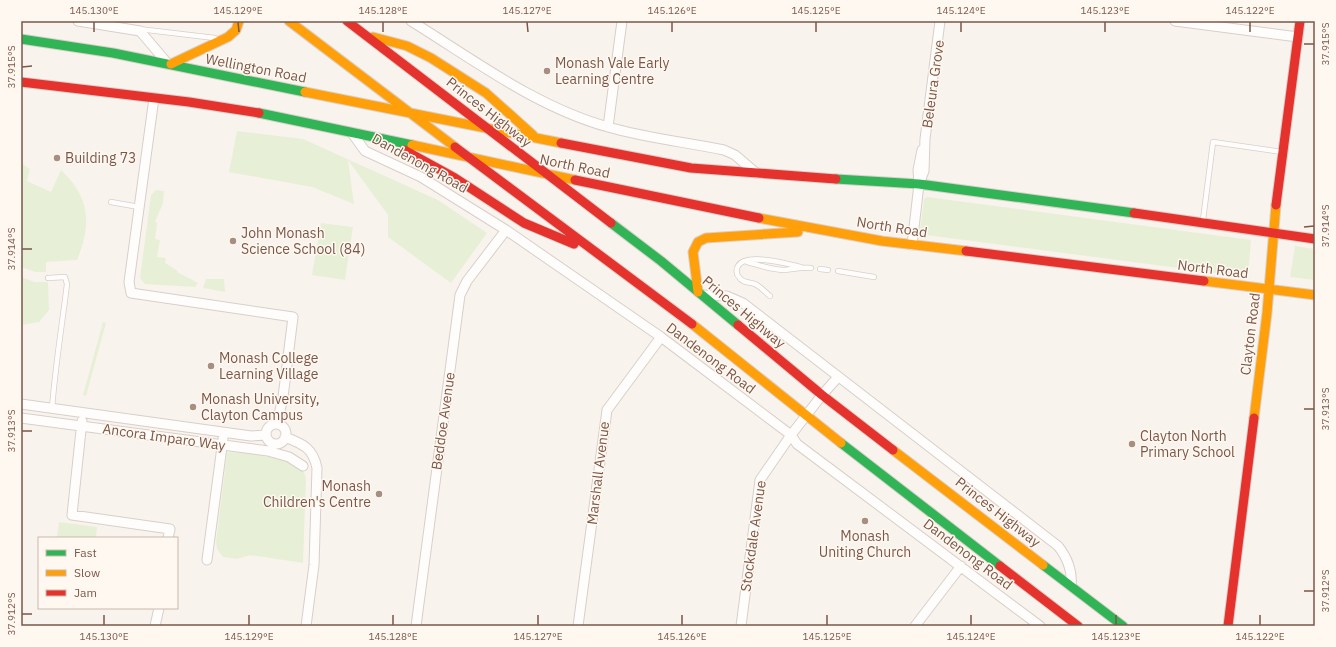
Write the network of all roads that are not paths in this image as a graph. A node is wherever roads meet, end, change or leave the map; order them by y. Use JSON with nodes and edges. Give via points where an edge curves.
{"nodes":[{"id":1,"x":78,"y":21,"type":"edge"},
{"id":2,"x":238,"y":21,"type":"edge"},
{"id":3,"x":289,"y":21,"type":"edge"},
{"id":4,"x":346,"y":21,"type":"edge"},
{"id":5,"x":411,"y":21,"type":"edge"},
{"id":6,"x":622,"y":21,"type":"edge"},
{"id":7,"x":1175,"y":21,"type":"edge"},
{"id":8,"x":1300,"y":21,"type":"edge"},
{"id":9,"x":941,"y":24,"type":"edge"},
{"id":10,"x":136,"y":29,"type":"junction"},
{"id":11,"x":367,"y":36,"type":"junction"},
{"id":12,"x":1298,"y":37,"type":"junction"},
{"id":13,"x":21,"y":39,"type":"edge"},
{"id":14,"x":226,"y":39,"type":"junction"},
{"id":15,"x":169,"y":64,"type":"junction"},
{"id":16,"x":21,"y":82,"type":"edge"},
{"id":17,"x":154,"y":98,"type":"junction"},
{"id":18,"x":412,"y":113,"type":"junction"},
{"id":19,"x":484,"y":127,"type":"junction"},
{"id":20,"x":608,"y":127,"type":"junction"},
{"id":21,"x":352,"y":132,"type":"junction"},
{"id":22,"x":537,"y":137,"type":"junction"},
{"id":23,"x":380,"y":139,"type":"junction"},
{"id":24,"x":1283,"y":152,"type":"junction"},
{"id":25,"x":470,"y":158,"type":"junction"},
{"id":26,"x":757,"y":174,"type":"junction"},
{"id":27,"x":548,"y":175,"type":"junction"},
{"id":28,"x":919,"y":184,"type":"junction"},
{"id":29,"x":111,"y":202,"type":"dead end"},
{"id":30,"x":139,"y":207,"type":"junction"},
{"id":31,"x":1202,"y":222,"type":"junction"},
{"id":32,"x":506,"y":230,"type":"junction"},
{"id":33,"x":822,"y":230,"type":"junction"},
{"id":34,"x":1273,"y":233,"type":"junction"},
{"id":35,"x":1315,"y":239,"type":"edge"},
{"id":36,"x":912,"y":245,"type":"junction"},
{"id":37,"x":601,"y":256,"type":"junction"},
{"id":38,"x":744,"y":261,"type":"junction"},
{"id":39,"x":800,"y":267,"type":"junction"},
{"id":40,"x":811,"y":268,"type":"dead end"},
{"id":41,"x":820,"y":269,"type":"dead end"},
{"id":42,"x":828,"y":270,"type":"dead end"},
{"id":43,"x":838,"y":271,"type":"dead end"},
{"id":44,"x":874,"y":277,"type":"dead end"},
{"id":45,"x":48,"y":278,"type":"dead end"},
{"id":46,"x":1269,"y":290,"type":"junction"},
{"id":47,"x":699,"y":293,"type":"junction"},
{"id":48,"x":1315,"y":295,"type":"edge"},
{"id":49,"x":770,"y":296,"type":"dead end"},
{"id":50,"x":661,"y":337,"type":"junction"},
{"id":51,"x":838,"y":377,"type":"junction"},
{"id":52,"x":822,"y":395,"type":"junction"},
{"id":53,"x":21,"y":404,"type":"edge"},
{"id":54,"x":52,"y":409,"type":"junction"},
{"id":55,"x":83,"y":414,"type":"junction"},
{"id":56,"x":806,"y":416,"type":"junction"},
{"id":57,"x":21,"y":418,"type":"edge"},
{"id":58,"x":277,"y":424,"type":"junction"},
{"id":59,"x":81,"y":426,"type":"junction"},
{"id":60,"x":224,"y":432,"type":"junction"},
{"id":61,"x":266,"y":435,"type":"junction"},
{"id":62,"x":791,"y":435,"type":"junction"},
{"id":63,"x":285,"y":437,"type":"junction"},
{"id":64,"x":222,"y":445,"type":"junction"},
{"id":65,"x":303,"y":466,"type":"dead end"},
{"id":66,"x":168,"y":537,"type":"edge"},
{"id":67,"x":207,"y":560,"type":"dead end"},
{"id":68,"x":961,"y":566,"type":"junction"},
{"id":69,"x":1071,"y":586,"type":"junction"},
{"id":70,"x":159,"y":609,"type":"edge"},
{"id":71,"x":155,"y":626,"type":"edge"},
{"id":72,"x":306,"y":626,"type":"edge"},
{"id":73,"x":416,"y":626,"type":"edge"},
{"id":74,"x":578,"y":626,"type":"edge"},
{"id":75,"x":741,"y":626,"type":"edge"},
{"id":76,"x":915,"y":626,"type":"edge"},
{"id":77,"x":1040,"y":626,"type":"edge"},
{"id":78,"x":1078,"y":626,"type":"edge"},
{"id":79,"x":1123,"y":626,"type":"edge"},
{"id":80,"x":1228,"y":626,"type":"edge"}],
"edges":[{"from":1,"to":10,"type":"street"},
{"from":2,"to":14,"type":"main road","via":[[235,32]]},
{"from":3,"to":18,"type":"main road"},
{"from":4,"to":11,"type":"main road","name":"Princes Highway"},
{"from":5,"to":20,"type":"street","via":[[522,90],[558,108]]},
{"from":6,"to":20,"type":"street"},
{"from":7,"to":12,"type":"street"},
{"from":8,"to":12,"type":"main road","name":"Clayton Road"},
{"from":9,"to":28,"type":"street","name":"Beleura Grove","via":[[925,140],[919,162]]},
{"from":10,"to":14,"type":"lane"},
{"from":10,"to":15,"type":"street","via":[[146,35]]},
{"from":11,"to":19,"type":"main road","name":"Princes Highway"},
{"from":11,"to":22,"type":"main road","via":[[407,46],[431,58],[490,96]]},
{"from":12,"to":24,"type":"main road","name":"Clayton Road"},
{"from":13,"to":15,"type":"main road","name":"Wellington Road"},
{"from":14,"to":15,"type":"main road"},
{"from":15,"to":18,"type":"main road","name":"Wellington Road"},
{"from":16,"to":17,"type":"main road"},
{"from":17,"to":21,"type":"main road","via":[[254,112]]},
{"from":17,"to":30,"type":"street"},
{"from":18,"to":19,"type":"main road","name":"Wellington Road"},
{"from":18,"to":25,"type":"main road"},
{"from":19,"to":22,"type":"main road","name":"North Road"},
{"from":19,"to":27,"type":"main road","name":"Princes Highway"},
{"from":20,"to":26,"type":"street","via":[[642,136],[724,150],[735,155]]},
{"from":21,"to":23,"type":"main road"},
{"from":21,"to":32,"type":"street","name":"Dandenong Road","via":[[363,150],[369,154],[421,177]]},
{"from":22,"to":26,"type":"main road","name":"North Road","via":[[664,163]]},
{"from":23,"to":25,"type":"main road"},
{"from":23,"to":37,"type":"main road","via":[[433,165],[524,222]]},
{"from":24,"to":31,"type":"lane","via":[[1213,142]]},
{"from":24,"to":34,"type":"main road","name":"Clayton Road"},
{"from":25,"to":27,"type":"main road","name":"North Road"},
{"from":25,"to":37,"type":"main road"},
{"from":26,"to":28,"type":"main road","name":"North Road"},
{"from":27,"to":33,"type":"main road","name":"North Road"},
{"from":27,"to":47,"type":"main road","name":"Princes Highway"},
{"from":28,"to":31,"type":"main road","name":"North Road"},
{"from":28,"to":36,"type":"street","name":"Beleura Grove"},
{"from":29,"to":30,"type":"lane"},
{"from":30,"to":58,"type":"street","via":[[129,282],[131,293],[293,317]]},
{"from":31,"to":34,"type":"main road","name":"North Road"},
{"from":32,"to":50,"type":"street","name":"Dandenong Road"},
{"from":32,"to":73,"type":"street","name":"Beddoe Avenue","via":[[467,281],[460,295]]},
{"from":33,"to":36,"type":"main road","name":"North Road"},
{"from":33,"to":47,"type":"main road","via":[[706,238],[698,242],[693,252]]},
{"from":34,"to":35,"type":"main road","name":"North Road"},
{"from":34,"to":46,"type":"main road","name":"Clayton Road"},
{"from":36,"to":46,"type":"main road","name":"North Road"},
{"from":37,"to":56,"type":"main road"},
{"from":38,"to":39,"type":"lane","via":[[776,261]]},
{"from":38,"to":39,"type":"lane","via":[[785,270]]},
{"from":38,"to":49,"type":"lane","via":[[737,268],[738,277],[758,286]]},
{"from":39,"to":40,"type":"lane"},
{"from":41,"to":42,"type":"lane"},
{"from":43,"to":44,"type":"lane"},
{"from":45,"to":54,"type":"lane","via":[[65,277],[67,284]]},
{"from":46,"to":48,"type":"main road","name":"North Road"},
{"from":46,"to":80,"type":"main road","name":"Clayton Road"},
{"from":47,"to":51,"type":"street","via":[[723,295],[740,302]]},
{"from":47,"to":52,"type":"main road","name":"Princes Highway"},
{"from":50,"to":62,"type":"street","name":"Dandenong Road"},
{"from":50,"to":74,"type":"street","name":"Marshall Avenue","via":[[607,410]]},
{"from":51,"to":52,"type":"street","name":"Stockdale Avenue"},
{"from":51,"to":69,"type":"street","via":[[1058,546],[1072,575]]},
{"from":52,"to":56,"type":"street","name":"Stockdale Avenue"},
{"from":52,"to":69,"type":"main road","name":"Princes Highway"},
{"from":53,"to":54,"type":"street","name":"Ancora Imparo Way"},
{"from":54,"to":55,"type":"street","name":"Ancora Imparo Way"},
{"from":55,"to":59,"type":"street"},
{"from":55,"to":60,"type":"street","name":"Ancora Imparo Way"},
{"from":56,"to":62,"type":"street","name":"Stockdale Avenue"},
{"from":56,"to":78,"type":"main road"},
{"from":57,"to":59,"type":"street","name":"Ancora Imparo Way"},
{"from":58,"to":61,"type":"street","via":[[270,426]]},
{"from":58,"to":63,"type":"street","via":[[284,428]]},
{"from":59,"to":64,"type":"street","name":"Ancora Imparo Way"},
{"from":59,"to":66,"type":"street","via":[[72,515],[170,529]]},
{"from":60,"to":61,"type":"street","name":"Ancora Imparo Way","via":[[251,436]]},
{"from":60,"to":64,"type":"street"},
{"from":61,"to":63,"type":"street","via":[[275,443]]},
{"from":62,"to":68,"type":"street","name":"Dandenong Road","via":[[797,444]]},
{"from":62,"to":75,"type":"street","name":"Stockdale Avenue","via":[[760,480]]},
{"from":63,"to":72,"type":"street","via":[[303,444],[314,456],[317,468],[314,565]]},
{"from":64,"to":65,"type":"street","name":"Ancora Imparo Way","via":[[268,451],[289,457]]},
{"from":64,"to":67,"type":"street"},
{"from":68,"to":76,"type":"street"},
{"from":68,"to":77,"type":"street","name":"Dandenong Road"},
{"from":69,"to":79,"type":"main road","name":"Princes Highway"},
{"from":70,"to":71,"type":"street"}]}
